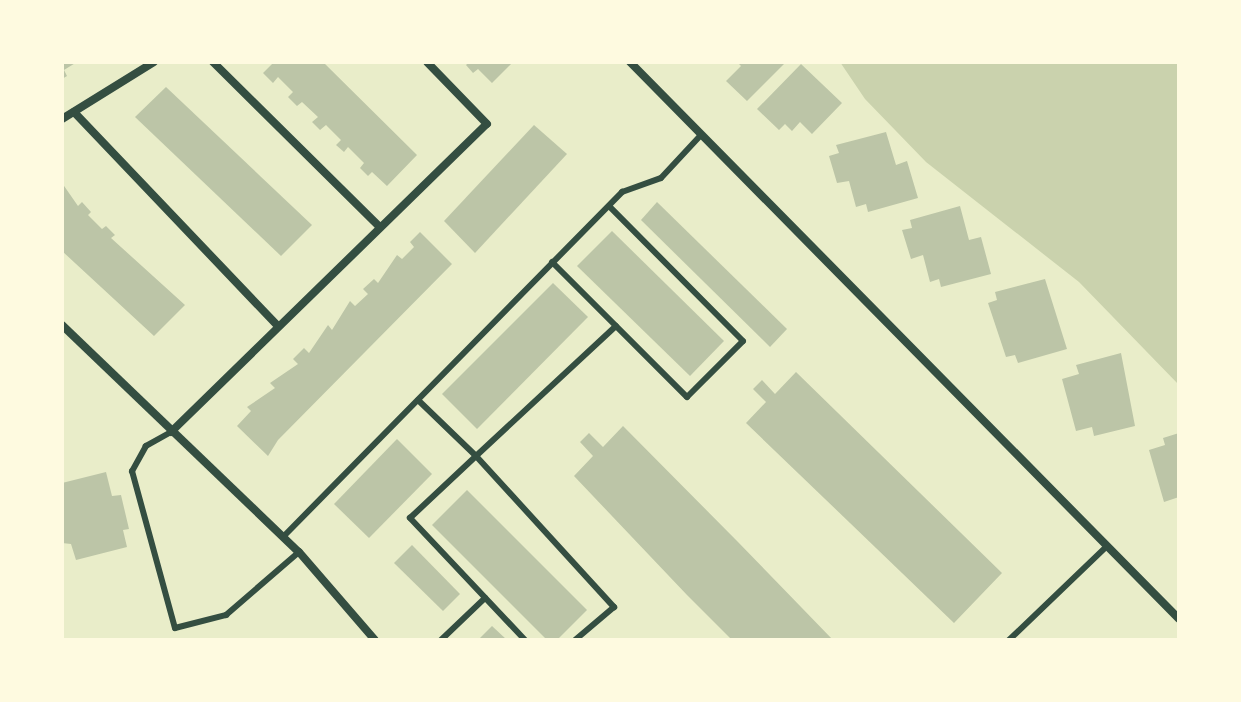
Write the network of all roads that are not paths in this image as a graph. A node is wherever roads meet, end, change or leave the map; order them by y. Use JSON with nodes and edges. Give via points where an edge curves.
{"nodes":[{"id":1,"x":154,"y":62,"type":"edge"},
{"id":2,"x":213,"y":62,"type":"edge"},
{"id":3,"x":427,"y":62,"type":"edge"},
{"id":4,"x":630,"y":62,"type":"edge"},
{"id":5,"x":74,"y":112,"type":"junction"},
{"id":6,"x":62,"y":119,"type":"edge"},
{"id":7,"x":701,"y":135,"type":"junction"},
{"id":8,"x":609,"y":206,"type":"junction"},
{"id":9,"x":379,"y":226,"type":"junction"},
{"id":10,"x":552,"y":262,"type":"junction"},
{"id":11,"x":62,"y":325,"type":"edge"},
{"id":12,"x":278,"y":326,"type":"junction"},
{"id":13,"x":616,"y":326,"type":"junction"},
{"id":14,"x":418,"y":400,"type":"junction"},
{"id":15,"x":171,"y":432,"type":"junction"},
{"id":16,"x":476,"y":456,"type":"junction"},
{"id":17,"x":283,"y":537,"type":"junction"},
{"id":18,"x":1107,"y":546,"type":"junction"},
{"id":19,"x":299,"y":552,"type":"junction"},
{"id":20,"x":485,"y":598,"type":"junction"},
{"id":21,"x":1179,"y":619,"type":"edge"},
{"id":22,"x":375,"y":640,"type":"edge"},
{"id":23,"x":441,"y":640,"type":"edge"},
{"id":24,"x":525,"y":640,"type":"edge"},
{"id":25,"x":575,"y":640,"type":"edge"},
{"id":26,"x":1009,"y":640,"type":"edge"}],
"edges":[{"from":1,"to":5,"type":"street"},
{"from":2,"to":9,"type":"street"},
{"from":3,"to":9,"type":"street","via":[[487,124]]},
{"from":4,"to":7,"type":"street"},
{"from":5,"to":6,"type":"street"},
{"from":5,"to":12,"type":"street"},
{"from":7,"to":8,"type":"lane","via":[[661,178],[622,192]]},
{"from":7,"to":18,"type":"street"},
{"from":8,"to":10,"type":"lane"},
{"from":8,"to":13,"type":"lane","via":[[743,341],[687,397]]},
{"from":9,"to":12,"type":"street"},
{"from":10,"to":13,"type":"lane"},
{"from":10,"to":14,"type":"lane"},
{"from":11,"to":15,"type":"street"},
{"from":12,"to":15,"type":"street"},
{"from":13,"to":16,"type":"lane"},
{"from":14,"to":16,"type":"lane"},
{"from":14,"to":17,"type":"lane"},
{"from":15,"to":17,"type":"street"},
{"from":15,"to":19,"type":"lane","via":[[146,446],[132,471],[175,628],[226,615]]},
{"from":16,"to":20,"type":"lane","via":[[410,518]]},
{"from":16,"to":25,"type":"lane","via":[[614,607]]},
{"from":17,"to":19,"type":"street"},
{"from":18,"to":21,"type":"street"},
{"from":18,"to":26,"type":"lane"},
{"from":19,"to":22,"type":"street"},
{"from":20,"to":23,"type":"lane"},
{"from":20,"to":24,"type":"lane"}]}
